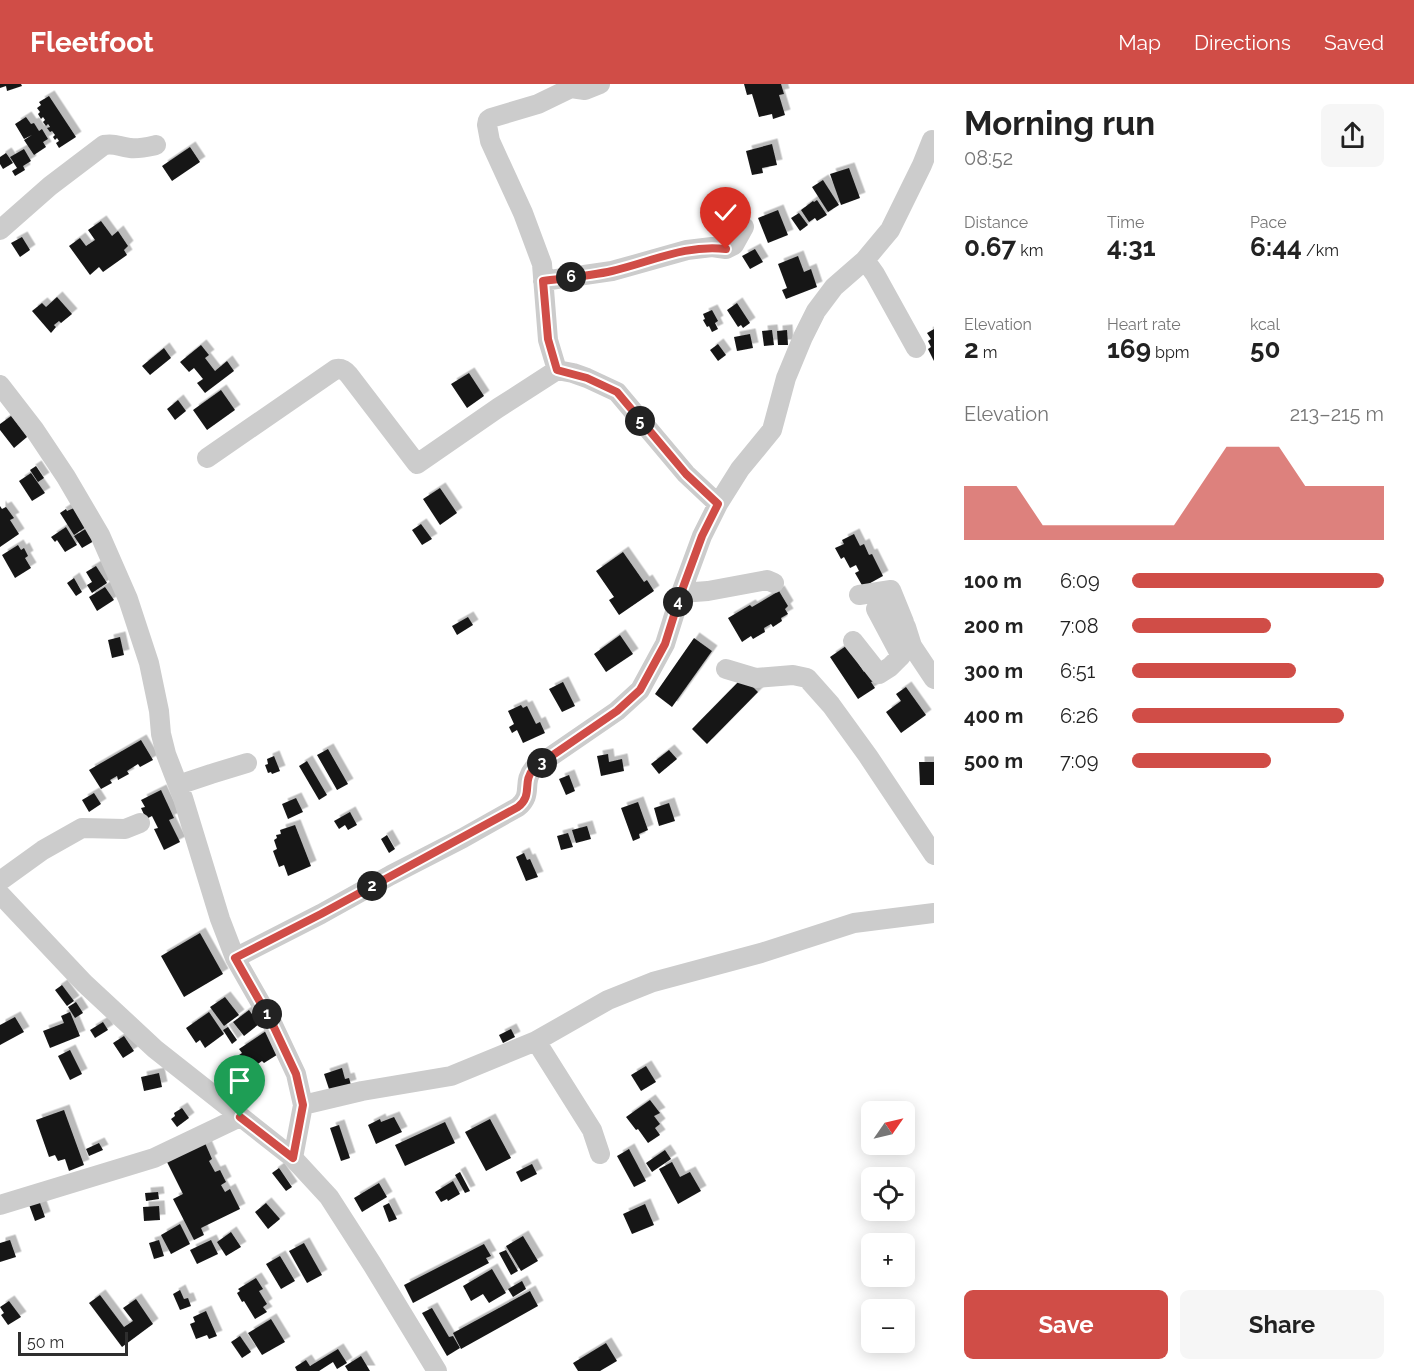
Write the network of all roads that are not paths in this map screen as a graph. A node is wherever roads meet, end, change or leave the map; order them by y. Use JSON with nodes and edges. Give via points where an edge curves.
{"nodes":[{"id":1,"x":600,"y":84,"type":"edge"},
{"id":2,"x":570,"y":86,"type":"edge"},
{"id":3,"x":932,"y":140,"type":"dead end"},
{"id":4,"x":156,"y":145,"type":"dead end"},
{"id":5,"x":744,"y":227,"type":"dead end"},
{"id":6,"x":0,"y":230,"type":"edge"},
{"id":7,"x":865,"y":260,"type":"junction"},
{"id":8,"x":543,"y":281,"type":"junction"},
{"id":9,"x":916,"y":348,"type":"dead end"},
{"id":10,"x":557,"y":370,"type":"junction"},
{"id":11,"x":0,"y":384,"type":"edge"},
{"id":12,"x":207,"y":458,"type":"dead end"},
{"id":13,"x":718,"y":504,"type":"junction"},
{"id":14,"x":774,"y":583,"type":"dead end"},
{"id":15,"x":681,"y":593,"type":"junction"},
{"id":16,"x":859,"y":595,"type":"dead end"},
{"id":17,"x":906,"y":627,"type":"junction"},
{"id":18,"x":852,"y":641,"type":"dead end"},
{"id":19,"x":726,"y":669,"type":"dead end"},
{"id":20,"x":934,"y":679,"type":"edge"},
{"id":21,"x":247,"y":764,"type":"dead end"},
{"id":22,"x":178,"y":785,"type":"junction"},
{"id":23,"x":140,"y":823,"type":"dead end"},
{"id":24,"x":934,"y":855,"type":"edge"},
{"id":25,"x":0,"y":881,"type":"edge"},
{"id":26,"x":0,"y":894,"type":"edge"},
{"id":27,"x":934,"y":913,"type":"edge"},
{"id":28,"x":235,"y":958,"type":"junction"},
{"id":29,"x":536,"y":1041,"type":"junction"},
{"id":30,"x":303,"y":1105,"type":"junction"},
{"id":31,"x":240,"y":1117,"type":"junction"},
{"id":32,"x":600,"y":1154,"type":"dead end"},
{"id":33,"x":293,"y":1158,"type":"junction"},
{"id":34,"x":0,"y":1204,"type":"edge"},
{"id":35,"x":437,"y":1371,"type":"edge"}],
"edges":[{"from":1,"to":2,"type":"street","via":[[585,90]]},
{"from":2,"to":8,"type":"street","via":[[538,105],[491,118],[487,125],[490,141],[542,264]]},
{"from":3,"to":7,"type":"street","via":[[890,230]]},
{"from":4,"to":6,"type":"street","via":[[104,146]]},
{"from":5,"to":8,"type":"street","via":[[734,245],[726,249],[687,250],[612,271]]},
{"from":7,"to":9,"type":"street"},
{"from":7,"to":13,"type":"street","via":[[834,287],[816,311],[786,378],[772,430]]},
{"from":8,"to":10,"type":"street","via":[[548,339]]},
{"from":10,"to":12,"type":"street","via":[[417,464],[341,368]]},
{"from":10,"to":13,"type":"street","via":[[617,392],[686,474]]},
{"from":11,"to":22,"type":"street","via":[[66,477],[100,535],[128,599],[149,663],[161,734]]},
{"from":13,"to":15,"type":"street"},
{"from":14,"to":15,"type":"street","via":[[767,580]]},
{"from":15,"to":28,"type":"street","via":[[665,644],[640,690],[617,711],[534,768],[529,774],[527,797],[518,807]]},
{"from":16,"to":17,"type":"street","via":[[891,590]]},
{"from":17,"to":18,"type":"street","via":[[885,608],[870,612],[901,656],[879,674]]},
{"from":17,"to":20,"type":"street","via":[[912,646]]},
{"from":19,"to":24,"type":"street","via":[[756,678],[807,678],[837,714]]},
{"from":21,"to":22,"type":"street"},
{"from":22,"to":28,"type":"street"},
{"from":23,"to":25,"type":"street","via":[[125,829],[82,828]]},
{"from":26,"to":31,"type":"street","via":[[84,983],[155,1049]]},
{"from":27,"to":29,"type":"street","via":[[854,923],[653,982],[608,1000]]},
{"from":28,"to":30,"type":"street","via":[[285,1050]]},
{"from":29,"to":30,"type":"street","via":[[451,1076]]},
{"from":29,"to":32,"type":"street","via":[[578,1105]]},
{"from":30,"to":33,"type":"street"},
{"from":31,"to":33,"type":"street"},
{"from":31,"to":34,"type":"street","via":[[154,1158]]},
{"from":33,"to":35,"type":"street","via":[[329,1197]]}]}
